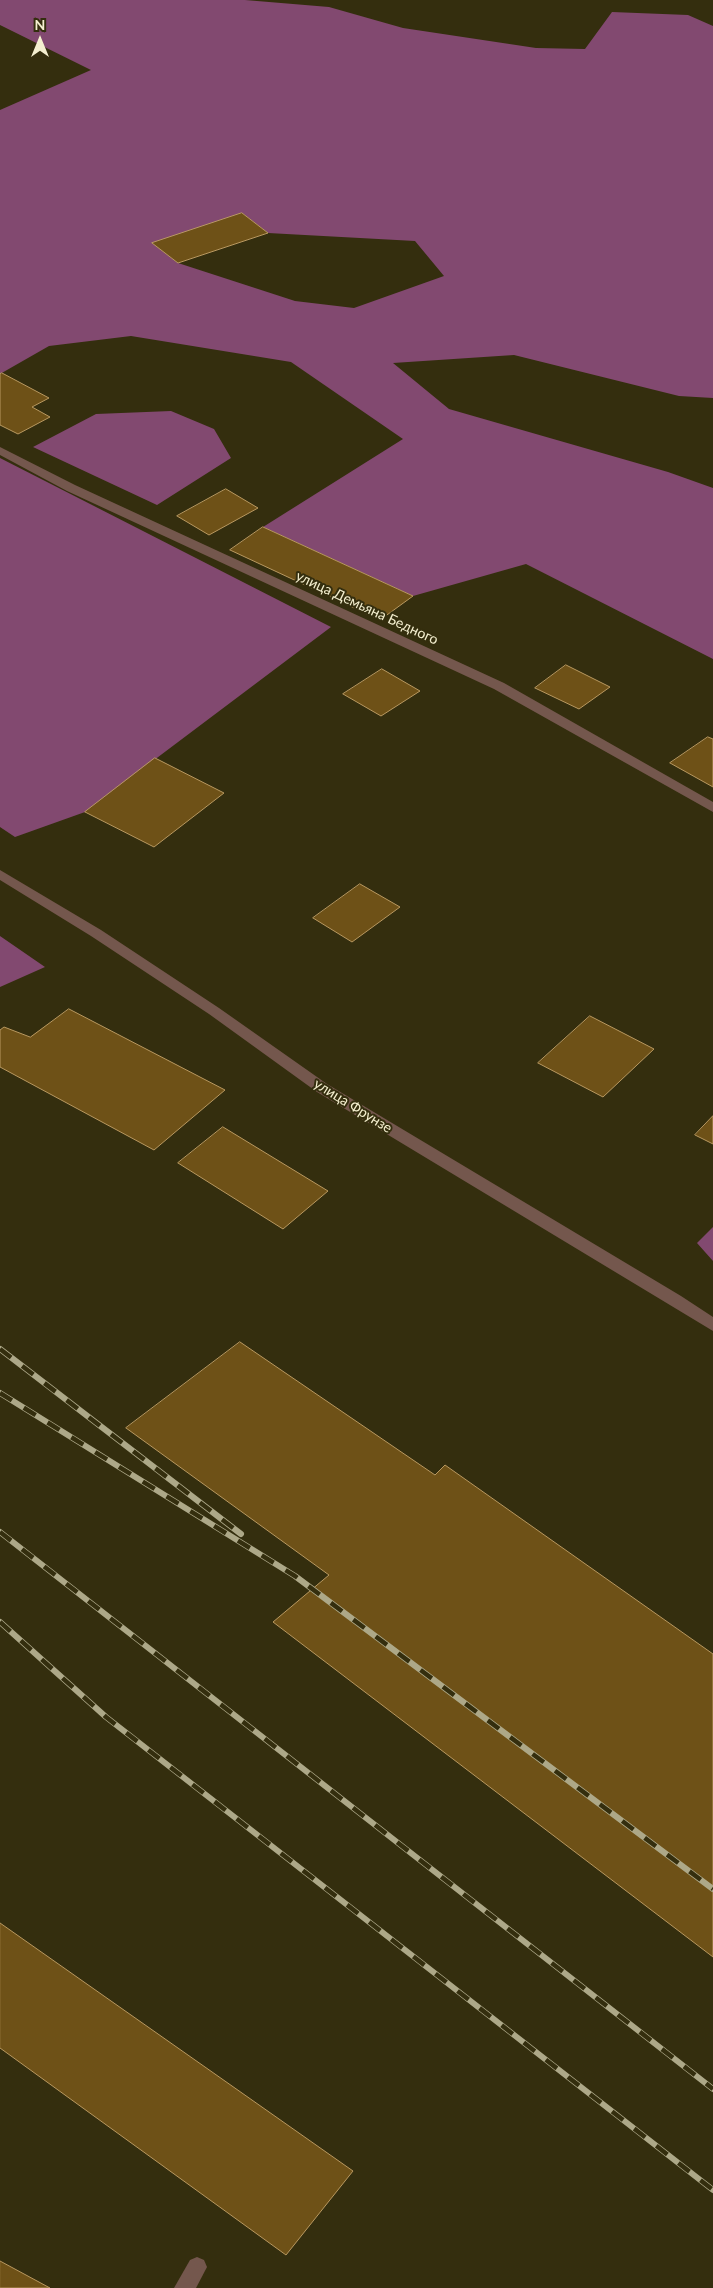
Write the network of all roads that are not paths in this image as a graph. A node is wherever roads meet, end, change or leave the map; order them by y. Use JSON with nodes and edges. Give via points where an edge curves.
{"nodes":[{"id":1,"x":0,"y":450,"type":"edge"},
{"id":2,"x":713,"y":808,"type":"edge"},
{"id":3,"x":0,"y":874,"type":"edge"},
{"id":4,"x":713,"y":1325,"type":"edge"},
{"id":5,"x":197,"y":2267,"type":"dead end"},
{"id":6,"x":184,"y":2288,"type":"edge"}],
"edges":[{"from":1,"to":2,"type":"street","name":"улица Демьяна Бедного","via":[[80,492],[499,686]]},
{"from":3,"to":4,"type":"street","name":"улица Фрунзе","via":[[96,932],[322,1088]]},
{"from":5,"to":6,"type":"street"}]}
